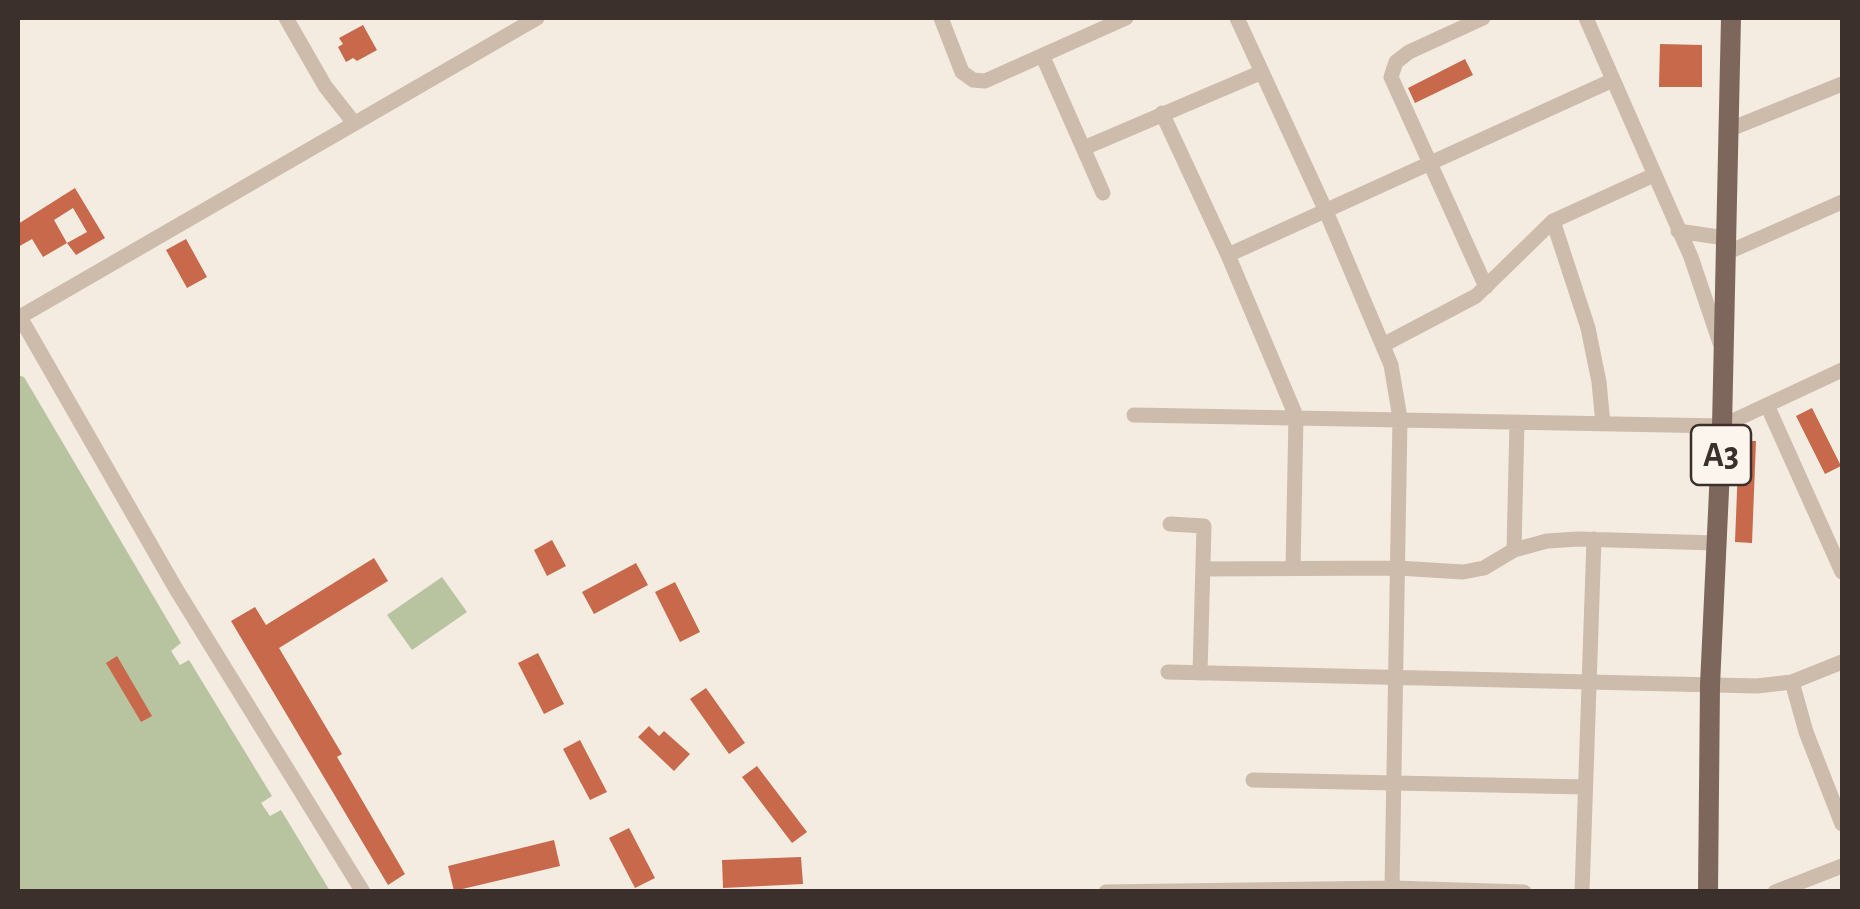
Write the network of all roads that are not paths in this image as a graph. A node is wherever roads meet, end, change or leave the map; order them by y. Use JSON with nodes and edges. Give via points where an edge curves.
{"nodes":[{"id":1,"x":286,"y":18,"type":"edge"},
{"id":2,"x":537,"y":18,"type":"edge"},
{"id":3,"x":940,"y":18,"type":"edge"},
{"id":4,"x":1126,"y":18,"type":"edge"},
{"id":5,"x":1237,"y":18,"type":"edge"},
{"id":6,"x":1484,"y":18,"type":"edge"},
{"id":7,"x":1586,"y":18,"type":"edge"},
{"id":8,"x":1731,"y":18,"type":"edge"},
{"id":9,"x":1452,"y":24,"type":"edge"},
{"id":10,"x":1042,"y":57,"type":"junction"},
{"id":11,"x":1262,"y":72,"type":"junction"},
{"id":12,"x":1613,"y":80,"type":"junction"},
{"id":13,"x":1842,"y":84,"type":"edge"},
{"id":14,"x":1162,"y":113,"type":"junction"},
{"id":15,"x":354,"y":124,"type":"junction"},
{"id":16,"x":1728,"y":130,"type":"junction"},
{"id":17,"x":1084,"y":148,"type":"junction"},
{"id":18,"x":1430,"y":162,"type":"junction"},
{"id":19,"x":1654,"y":175,"type":"junction"},
{"id":20,"x":1103,"y":193,"type":"dead end"},
{"id":21,"x":1842,"y":202,"type":"edge"},
{"id":22,"x":1325,"y":209,"type":"junction"},
{"id":23,"x":1553,"y":221,"type":"junction"},
{"id":24,"x":1678,"y":231,"type":"junction"},
{"id":25,"x":1724,"y":246,"type":"junction"},
{"id":26,"x":1228,"y":255,"type":"junction"},
{"id":27,"x":1486,"y":287,"type":"junction"},
{"id":28,"x":19,"y":318,"type":"edge"},
{"id":29,"x":1383,"y":345,"type":"junction"},
{"id":30,"x":1722,"y":347,"type":"junction"},
{"id":31,"x":1842,"y":370,"type":"edge"},
{"id":32,"x":1767,"y":405,"type":"junction"},
{"id":33,"x":1134,"y":415,"type":"dead end"},
{"id":34,"x":1296,"y":416,"type":"junction"},
{"id":35,"x":1400,"y":418,"type":"junction"},
{"id":36,"x":1517,"y":422,"type":"junction"},
{"id":37,"x":1603,"y":424,"type":"junction"},
{"id":38,"x":1722,"y":426,"type":"junction"},
{"id":39,"x":1170,"y":524,"type":"dead end"},
{"id":40,"x":1594,"y":539,"type":"junction"},
{"id":41,"x":1716,"y":543,"type":"junction"},
{"id":42,"x":1514,"y":550,"type":"junction"},
{"id":43,"x":1293,"y":568,"type":"junction"},
{"id":44,"x":1398,"y":568,"type":"junction"},
{"id":45,"x":1203,"y":569,"type":"junction"},
{"id":46,"x":1842,"y":572,"type":"edge"},
{"id":47,"x":1842,"y":662,"type":"edge"},
{"id":48,"x":1168,"y":672,"type":"dead end"},
{"id":49,"x":1200,"y":672,"type":"junction"},
{"id":50,"x":1397,"y":678,"type":"junction"},
{"id":51,"x":1792,"y":682,"type":"junction"},
{"id":52,"x":1589,"y":683,"type":"junction"},
{"id":53,"x":1710,"y":685,"type":"junction"},
{"id":54,"x":1253,"y":780,"type":"dead end"},
{"id":55,"x":1394,"y":783,"type":"junction"},
{"id":56,"x":1585,"y":787,"type":"junction"},
{"id":57,"x":1842,"y":824,"type":"edge"},
{"id":58,"x":1842,"y":866,"type":"edge"},
{"id":59,"x":1392,"y":888,"type":"junction"},
{"id":60,"x":363,"y":892,"type":"edge"},
{"id":61,"x":1106,"y":892,"type":"edge"},
{"id":62,"x":1524,"y":892,"type":"edge"},
{"id":63,"x":1582,"y":892,"type":"edge"},
{"id":64,"x":1708,"y":892,"type":"edge"},
{"id":65,"x":1776,"y":892,"type":"edge"}],
"edges":[{"from":1,"to":15,"type":"street"},
{"from":2,"to":15,"type":"street"},
{"from":3,"to":10,"type":"street","via":[[962,72],[973,80]]},
{"from":4,"to":10,"type":"street"},
{"from":5,"to":11,"type":"street"},
{"from":6,"to":9,"type":"street"},
{"from":7,"to":12,"type":"street"},
{"from":8,"to":16,"type":"main road","number":"A3"},
{"from":9,"to":18,"type":"street","via":[[1391,69]]},
{"from":10,"to":17,"type":"street"},
{"from":11,"to":14,"type":"street"},
{"from":11,"to":22,"type":"street"},
{"from":12,"to":18,"type":"street"},
{"from":12,"to":19,"type":"street"},
{"from":13,"to":16,"type":"street"},
{"from":14,"to":17,"type":"street"},
{"from":14,"to":26,"type":"street"},
{"from":15,"to":28,"type":"street"},
{"from":16,"to":25,"type":"main road","number":"A3"},
{"from":17,"to":20,"type":"street"},
{"from":18,"to":22,"type":"street"},
{"from":18,"to":27,"type":"street"},
{"from":19,"to":23,"type":"street"},
{"from":19,"to":24,"type":"street"},
{"from":21,"to":25,"type":"street"},
{"from":22,"to":26,"type":"street"},
{"from":22,"to":29,"type":"street"},
{"from":23,"to":27,"type":"street"},
{"from":23,"to":37,"type":"street","via":[[1588,328]]},
{"from":24,"to":25,"type":"street"},
{"from":24,"to":30,"type":"street"},
{"from":25,"to":30,"type":"main road","number":"A3"},
{"from":26,"to":34,"type":"street"},
{"from":27,"to":29,"type":"street"},
{"from":28,"to":60,"type":"street"},
{"from":29,"to":35,"type":"street"},
{"from":30,"to":38,"type":"main road","number":"A3"},
{"from":31,"to":32,"type":"street"},
{"from":32,"to":38,"type":"street"},
{"from":32,"to":46,"type":"street"},
{"from":33,"to":34,"type":"street"},
{"from":34,"to":35,"type":"street"},
{"from":34,"to":43,"type":"street"},
{"from":35,"to":36,"type":"street"},
{"from":35,"to":44,"type":"street"},
{"from":36,"to":37,"type":"street"},
{"from":36,"to":42,"type":"street"},
{"from":37,"to":38,"type":"street"},
{"from":38,"to":41,"type":"main road","number":"A3"},
{"from":39,"to":45,"type":"street","via":[[1204,526]]},
{"from":40,"to":41,"type":"street"},
{"from":40,"to":42,"type":"street"},
{"from":40,"to":52,"type":"street"},
{"from":41,"to":53,"type":"main road","number":"A3"},
{"from":42,"to":44,"type":"street","via":[[1462,572]]},
{"from":43,"to":44,"type":"street"},
{"from":43,"to":45,"type":"street"},
{"from":44,"to":50,"type":"street"},
{"from":45,"to":49,"type":"street"},
{"from":47,"to":51,"type":"street"},
{"from":48,"to":49,"type":"street"},
{"from":49,"to":50,"type":"street"},
{"from":50,"to":52,"type":"street"},
{"from":50,"to":55,"type":"street"},
{"from":51,"to":53,"type":"street"},
{"from":51,"to":57,"type":"street"},
{"from":52,"to":53,"type":"street"},
{"from":52,"to":56,"type":"street"},
{"from":53,"to":64,"type":"main road","number":"A3"},
{"from":54,"to":55,"type":"street"},
{"from":55,"to":56,"type":"street"},
{"from":55,"to":59,"type":"street"},
{"from":56,"to":63,"type":"street"},
{"from":58,"to":65,"type":"street"},
{"from":59,"to":61,"type":"street"},
{"from":59,"to":62,"type":"street"}]}
